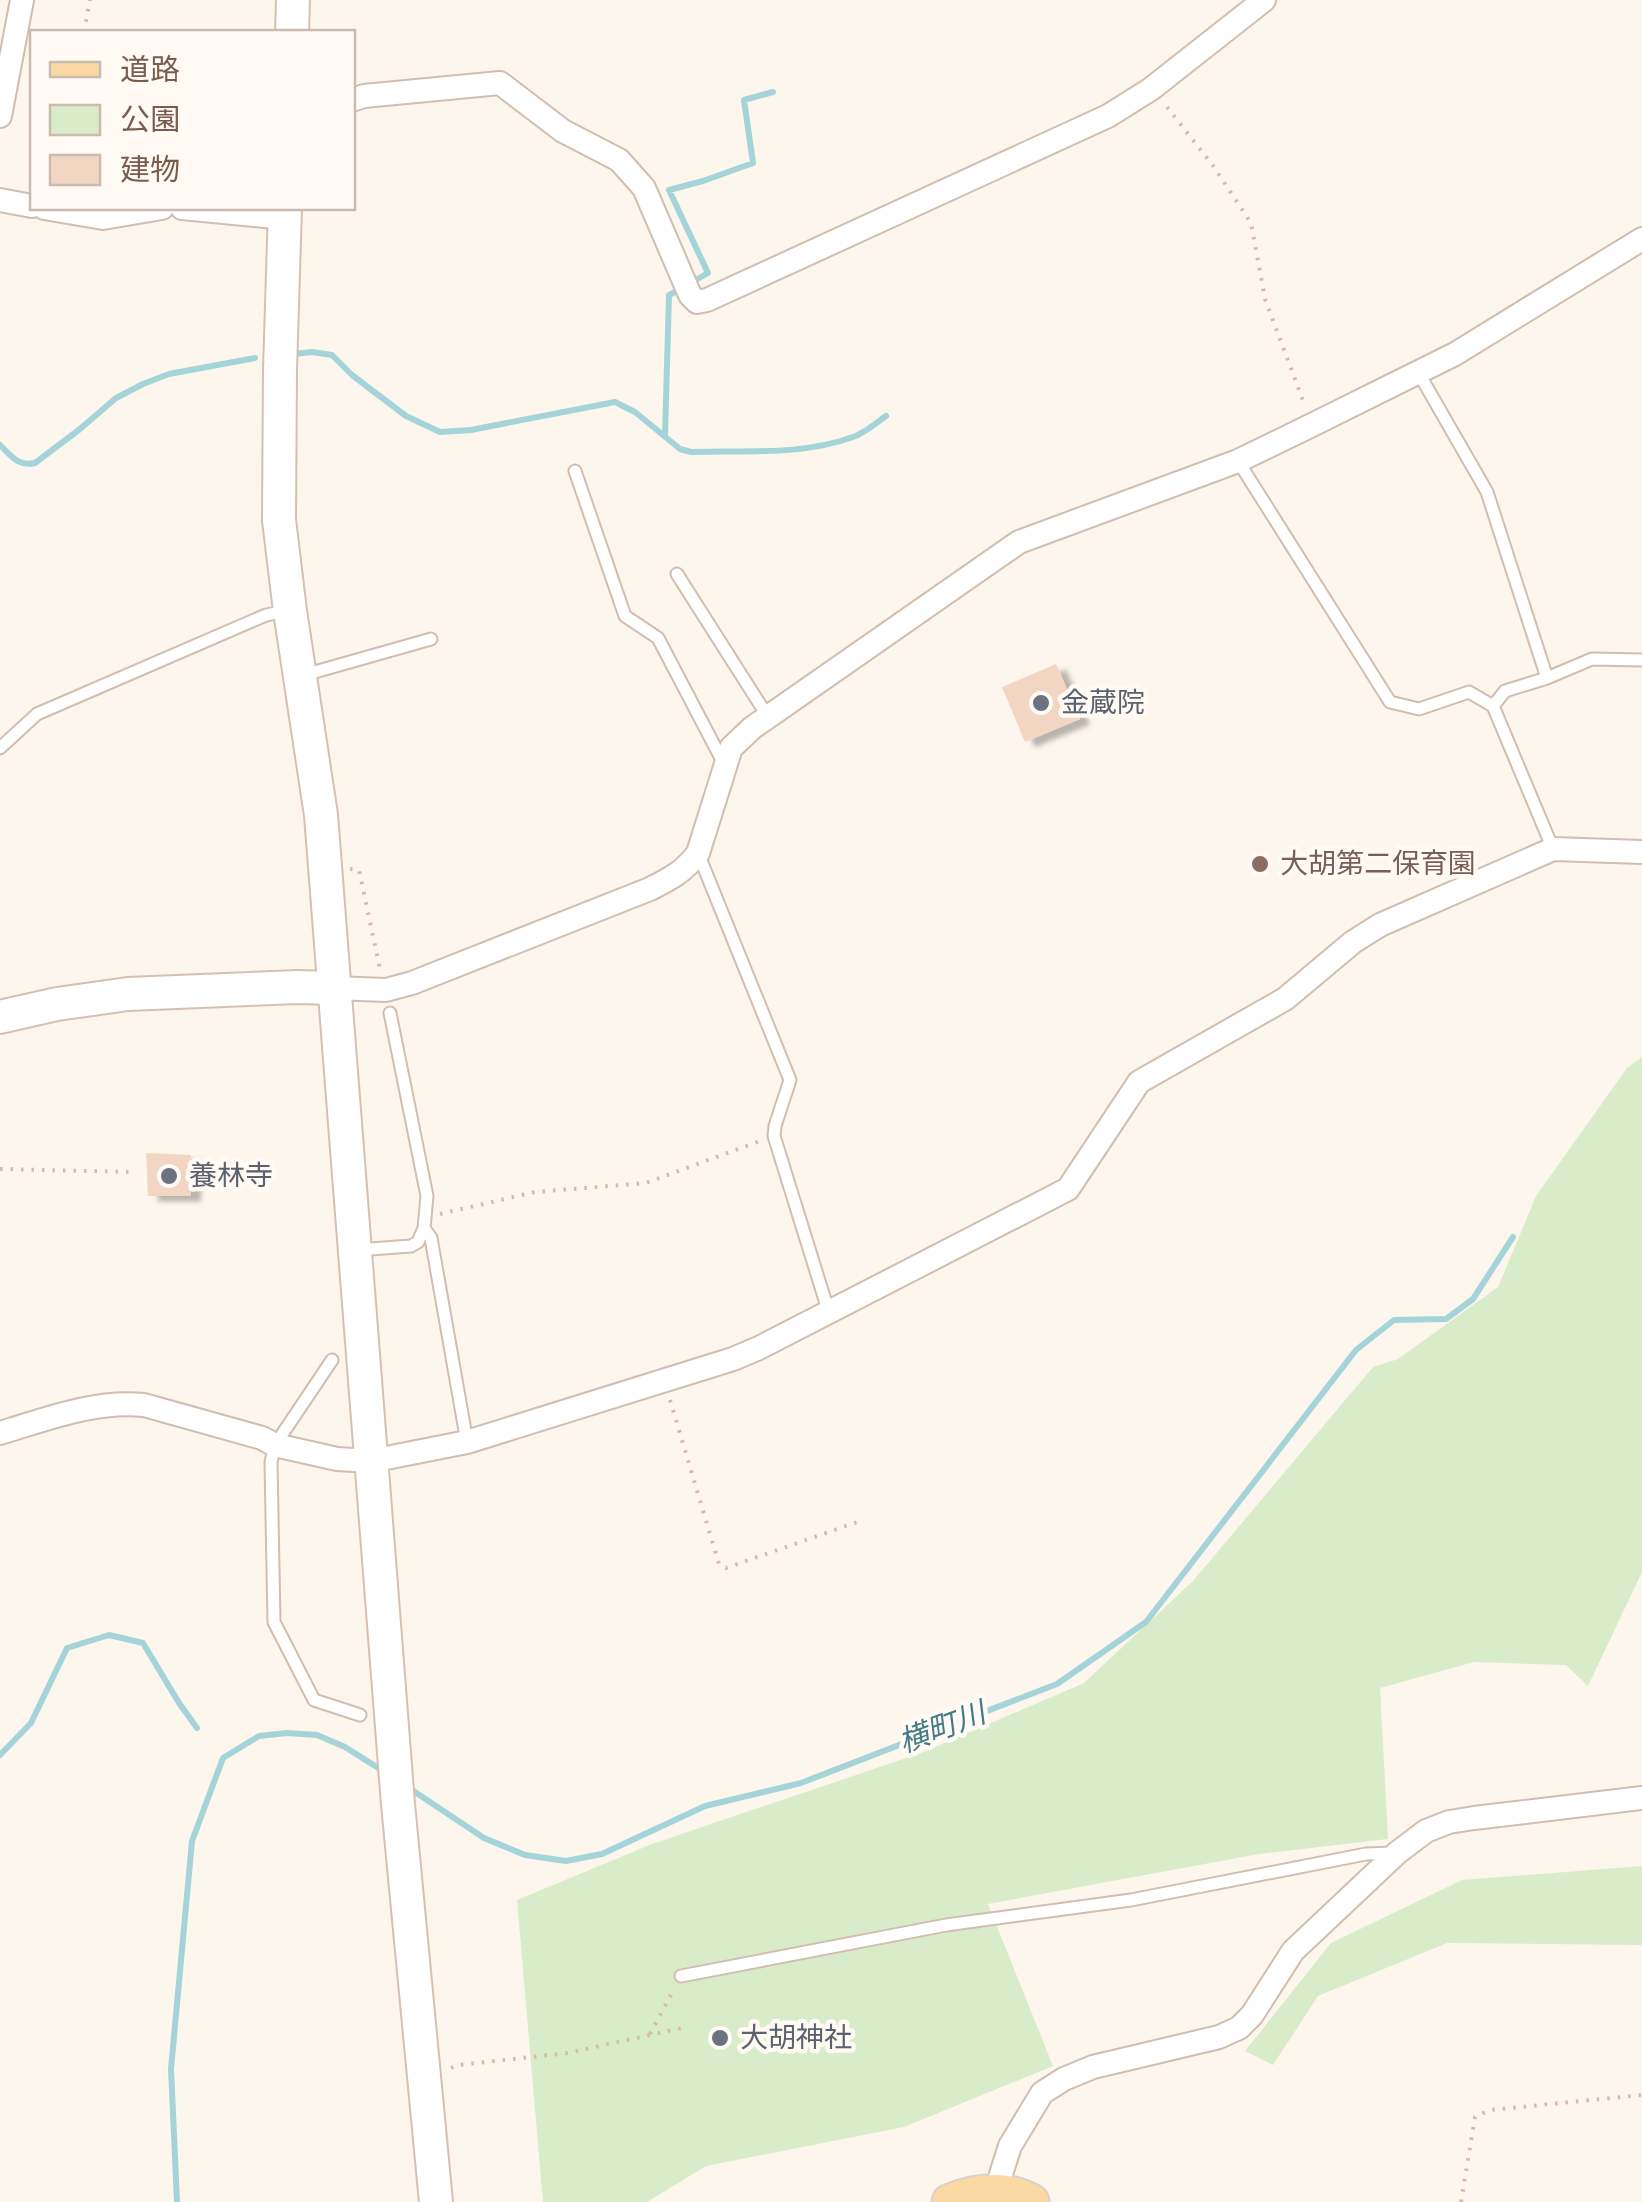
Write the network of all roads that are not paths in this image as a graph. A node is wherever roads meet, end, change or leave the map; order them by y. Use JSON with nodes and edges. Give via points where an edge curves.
{"nodes":[{"id":1,"x":22,"y":0,"type":"edge"},
{"id":2,"x":293,"y":0,"type":"edge"},
{"id":3,"x":1264,"y":0,"type":"edge"},
{"id":4,"x":292,"y":30,"type":"edge"},
{"id":5,"x":355,"y":99,"type":"edge"},
{"id":6,"x":0,"y":116,"type":"edge"},
{"id":7,"x":0,"y":200,"type":"edge"},
{"id":8,"x":30,"y":206,"type":"edge"},
{"id":9,"x":56,"y":210,"type":"edge"},
{"id":10,"x":150,"y":210,"type":"edge"},
{"id":11,"x":234,"y":210,"type":"edge"},
{"id":12,"x":285,"y":212,"type":"edge"},
{"id":13,"x":1642,"y":239,"type":"edge"},
{"id":14,"x":1418,"y":372,"type":"junction"},
{"id":15,"x":1238,"y":461,"type":"junction"},
{"id":16,"x":576,"y":472,"type":"dead end"},
{"id":17,"x":676,"y":574,"type":"dead end"},
{"id":18,"x":290,"y":611,"type":"junction"},
{"id":19,"x":432,"y":639,"type":"dead end"},
{"id":20,"x":1642,"y":660,"type":"edge"},
{"id":21,"x":300,"y":676,"type":"junction"},
{"id":22,"x":1547,"y":678,"type":"junction"},
{"id":23,"x":1494,"y":706,"type":"junction"},
{"id":24,"x":768,"y":717,"type":"junction"},
{"id":25,"x":0,"y":748,"type":"edge"},
{"id":26,"x":725,"y":766,"type":"junction"},
{"id":27,"x":1554,"y":849,"type":"junction"},
{"id":28,"x":1642,"y":852,"type":"edge"},
{"id":29,"x":698,"y":853,"type":"junction"},
{"id":30,"x":333,"y":988,"type":"junction"},
{"id":31,"x":390,"y":1013,"type":"dead end"},
{"id":32,"x":0,"y":1017,"type":"edge"},
{"id":33,"x":424,"y":1223,"type":"junction"},
{"id":34,"x":355,"y":1250,"type":"junction"},
{"id":35,"x":829,"y":1312,"type":"junction"},
{"id":36,"x":332,"y":1360,"type":"dead end"},
{"id":37,"x":0,"y":1433,"type":"edge"},
{"id":38,"x":467,"y":1442,"type":"junction"},
{"id":39,"x":275,"y":1445,"type":"junction"},
{"id":40,"x":372,"y":1460,"type":"junction"},
{"id":41,"x":360,"y":1714,"type":"dead end"},
{"id":42,"x":1642,"y":1798,"type":"edge"},
{"id":43,"x":1397,"y":1853,"type":"junction"},
{"id":44,"x":681,"y":1976,"type":"road end"},
{"id":45,"x":1014,"y":2197,"type":"edge"},
{"id":46,"x":436,"y":2202,"type":"edge"},
{"id":47,"x":950,"y":2202,"type":"edge"}],
"edges":[{"from":1,"to":6,"type":"street"},
{"from":2,"to":4,"type":"street"},
{"from":3,"to":5,"type":"street","via":[[1108,116],[696,302],[644,188],[619,160],[564,132],[500,83]]},
{"from":7,"to":8,"type":"street"},
{"from":9,"to":10,"type":"street","via":[[103,218]]},
{"from":11,"to":12,"type":"street"},
{"from":12,"to":18,"type":"street","via":[[279,504]]},
{"from":13,"to":14,"type":"street"},
{"from":14,"to":15,"type":"street"},
{"from":14,"to":22,"type":"lane","via":[[1487,492]]},
{"from":15,"to":23,"type":"lane","via":[[1390,702],[1419,709],[1470,692]]},
{"from":15,"to":24,"type":"street","via":[[1019,542]]},
{"from":16,"to":26,"type":"lane","via":[[626,616],[658,638]]},
{"from":17,"to":24,"type":"lane"},
{"from":18,"to":21,"type":"street"},
{"from":18,"to":25,"type":"lane","via":[[266,615],[37,714]]},
{"from":19,"to":21,"type":"lane"},
{"from":20,"to":22,"type":"lane","via":[[1592,659]]},
{"from":21,"to":30,"type":"street","via":[[317,784]]},
{"from":22,"to":23,"type":"lane","via":[[1504,691]]},
{"from":23,"to":27,"type":"lane"},
{"from":24,"to":26,"type":"street","via":[[731,748]]},
{"from":26,"to":29,"type":"street"},
{"from":27,"to":28,"type":"street"},
{"from":27,"to":35,"type":"street","via":[[1352,942],[1285,999],[1139,1082],[1068,1189]]},
{"from":29,"to":30,"type":"street","via":[[688,867],[650,889],[412,983],[386,990]]},
{"from":29,"to":35,"type":"lane","via":[[790,1080],[774,1136]]},
{"from":30,"to":32,"type":"street","via":[[128,994]]},
{"from":30,"to":34,"type":"street"},
{"from":31,"to":33,"type":"lane","via":[[426,1196]]},
{"from":33,"to":34,"type":"lane","via":[[411,1246]]},
{"from":33,"to":38,"type":"lane"},
{"from":34,"to":40,"type":"street"},
{"from":35,"to":38,"type":"street","via":[[760,1348]]},
{"from":36,"to":39,"type":"lane"},
{"from":37,"to":39,"type":"street","via":[[78,1409],[127,1403]]},
{"from":38,"to":40,"type":"street"},
{"from":39,"to":40,"type":"street"},
{"from":39,"to":41,"type":"lane","via":[[274,1622],[314,1700]]},
{"from":40,"to":46,"type":"street"},
{"from":42,"to":43,"type":"street","via":[[1449,1822]]},
{"from":43,"to":44,"type":"lane","via":[[1131,1900],[946,1924]]},
{"from":43,"to":45,"type":"street","via":[[1293,1951],[1239,2028],[1093,2068],[1042,2093],[1000,2174]]},
{"from":45,"to":47,"type":"main road","via":[[980,2193]]}]}
